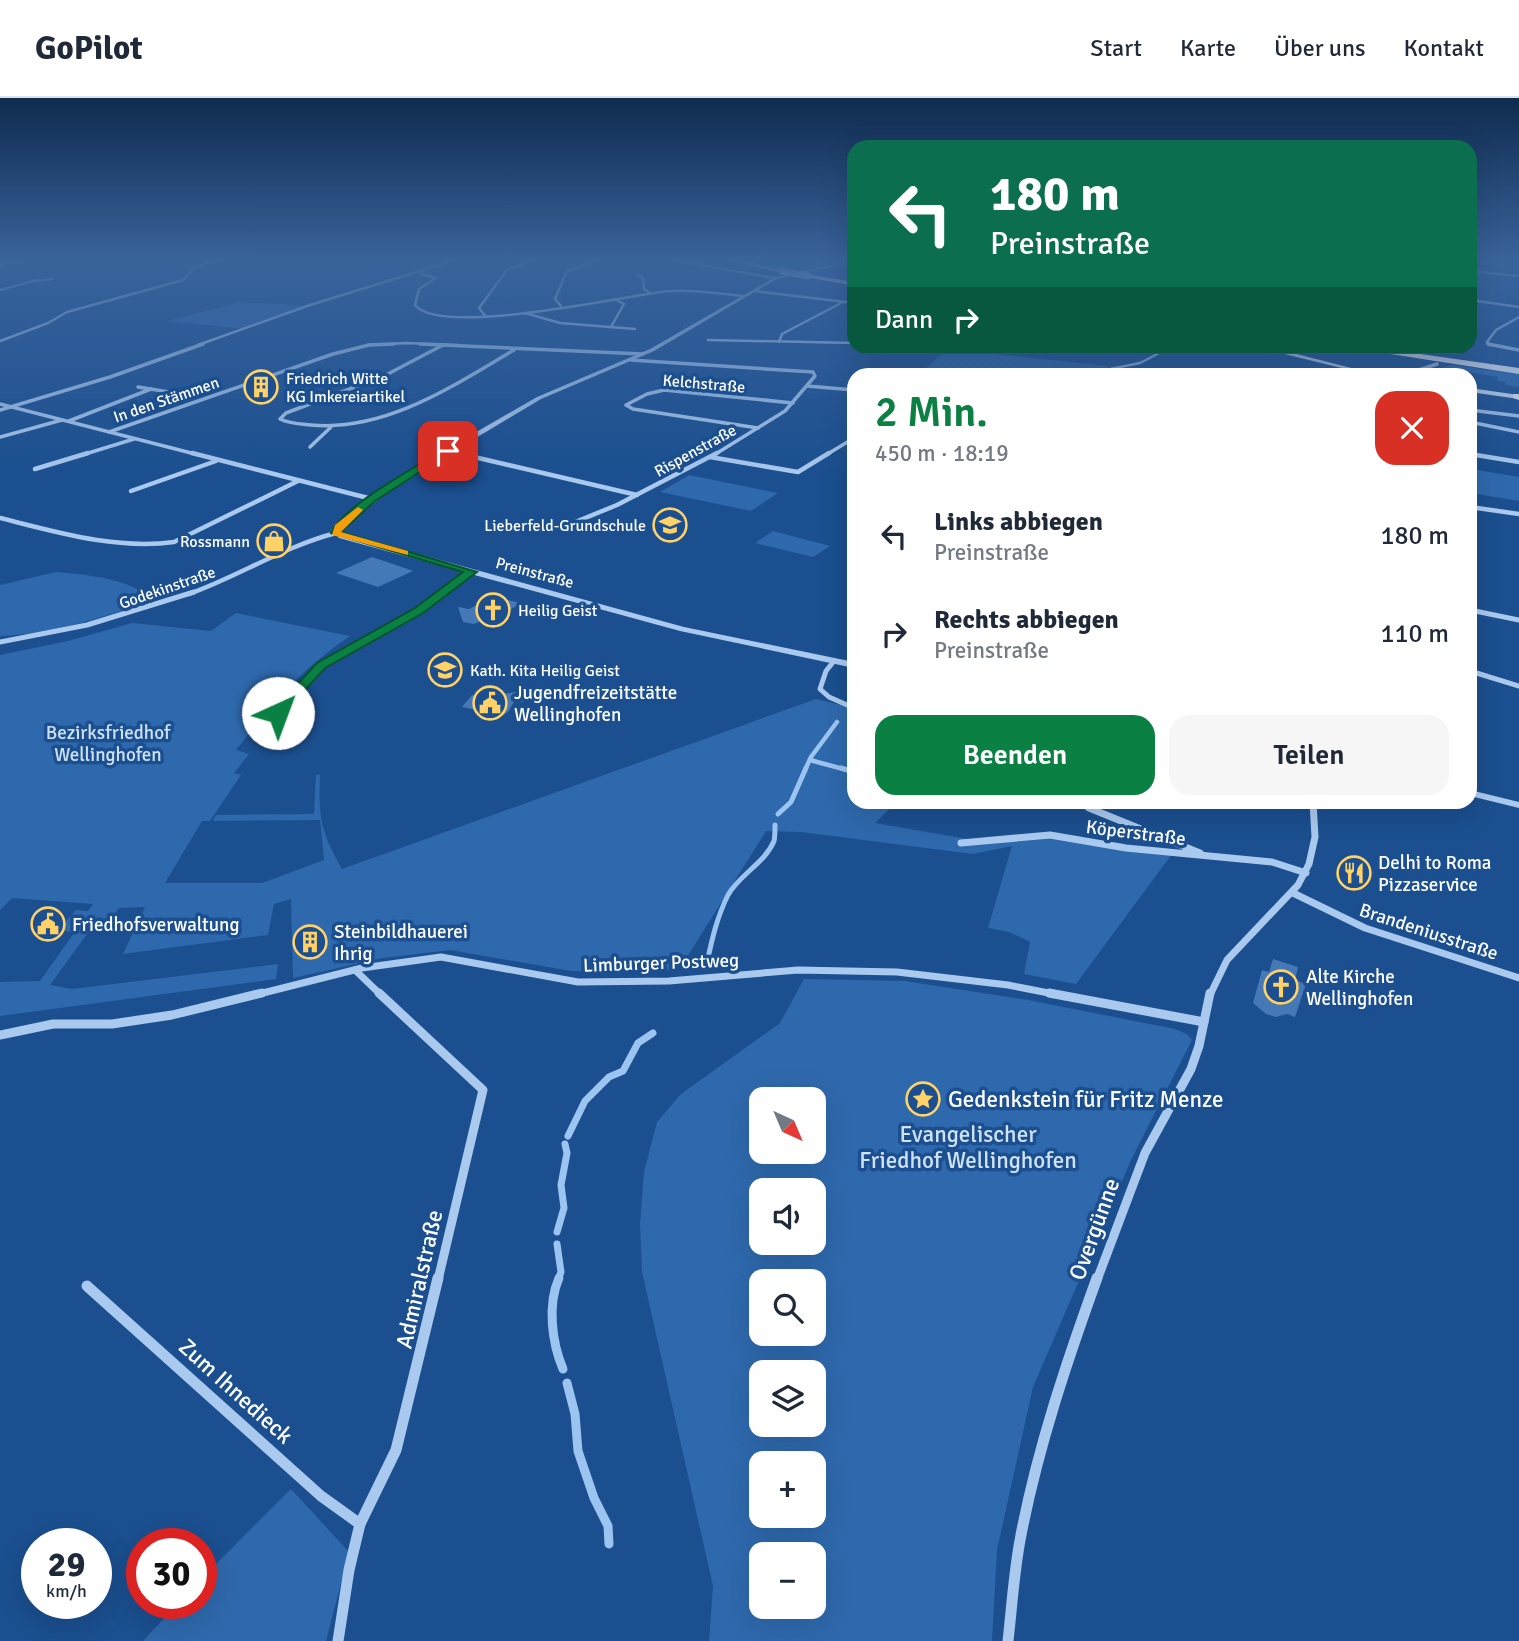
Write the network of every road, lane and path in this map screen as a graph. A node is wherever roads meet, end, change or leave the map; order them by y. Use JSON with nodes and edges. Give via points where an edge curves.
{"nodes":[{"id":1,"x":29,"y":330,"type":"edge"},
{"id":2,"x":241,"y":330,"type":"edge"},
{"id":3,"x":685,"y":330,"type":"edge"},
{"id":4,"x":790,"y":330,"type":"edge"},
{"id":5,"x":1496,"y":330,"type":"edge"},
{"id":6,"x":708,"y":340,"type":"dead end"},
{"id":7,"x":0,"y":341,"type":"edge"},
{"id":8,"x":779,"y":342,"type":"junction"},
{"id":9,"x":847,"y":343,"type":"edge"},
{"id":10,"x":443,"y":345,"type":"junction"},
{"id":11,"x":517,"y":348,"type":"junction"},
{"id":12,"x":1519,"y":350,"type":"edge"},
{"id":13,"x":643,"y":354,"type":"junction"},
{"id":14,"x":1287,"y":354,"type":"edge"},
{"id":15,"x":1404,"y":354,"type":"edge"},
{"id":16,"x":1420,"y":354,"type":"edge"},
{"id":17,"x":631,"y":360,"type":"junction"},
{"id":18,"x":1437,"y":364,"type":"dead end"},
{"id":19,"x":1344,"y":368,"type":"edge"},
{"id":20,"x":1425,"y":368,"type":"edge"},
{"id":21,"x":1519,"y":369,"type":"edge"},
{"id":22,"x":807,"y":386,"type":"junction"},
{"id":23,"x":138,"y":387,"type":"dead end"},
{"id":24,"x":150,"y":389,"type":"junction"},
{"id":25,"x":847,"y":389,"type":"edge"},
{"id":26,"x":1477,"y":391,"type":"edge"},
{"id":27,"x":169,"y":392,"type":"dead end"},
{"id":28,"x":1518,"y":397,"type":"edge"},
{"id":29,"x":793,"y":403,"type":"junction"},
{"id":30,"x":0,"y":407,"type":"edge"},
{"id":31,"x":10,"y":407,"type":"junction"},
{"id":32,"x":1477,"y":411,"type":"edge"},
{"id":33,"x":1519,"y":416,"type":"edge"},
{"id":34,"x":63,"y":420,"type":"junction"},
{"id":35,"x":69,"y":422,"type":"junction"},
{"id":36,"x":1477,"y":423,"type":"edge"},
{"id":37,"x":331,"y":427,"type":"junction"},
{"id":38,"x":758,"y":428,"type":"junction"},
{"id":39,"x":109,"y":432,"type":"junction"},
{"id":40,"x":1519,"y":432,"type":"edge"},
{"id":41,"x":0,"y":438,"type":"edge"},
{"id":42,"x":135,"y":439,"type":"junction"},
{"id":43,"x":847,"y":442,"type":"edge"},
{"id":44,"x":310,"y":447,"type":"dead end"},
{"id":45,"x":448,"y":451,"type":"junction"},
{"id":46,"x":1477,"y":455,"type":"edge"},
{"id":47,"x":710,"y":457,"type":"junction"},
{"id":48,"x":217,"y":460,"type":"junction"},
{"id":49,"x":1519,"y":463,"type":"edge"},
{"id":50,"x":35,"y":468,"type":"dead end"},
{"id":51,"x":298,"y":481,"type":"junction"},
{"id":52,"x":131,"y":491,"type":"dead end"},
{"id":53,"x":638,"y":495,"type":"junction"},
{"id":54,"x":372,"y":499,"type":"junction"},
{"id":55,"x":1477,"y":508,"type":"edge"},
{"id":56,"x":1519,"y":514,"type":"edge"},
{"id":57,"x":0,"y":518,"type":"edge"},
{"id":58,"x":569,"y":524,"type":"dead end"},
{"id":59,"x":336,"y":533,"type":"junction"},
{"id":60,"x":472,"y":572,"type":"junction"},
{"id":61,"x":1477,"y":611,"type":"edge"},
{"id":62,"x":1519,"y":620,"type":"edge"},
{"id":63,"x":0,"y":642,"type":"edge"},
{"id":64,"x":834,"y":661,"type":"junction"},
{"id":65,"x":847,"y":664,"type":"edge"},
{"id":66,"x":1477,"y":673,"type":"edge"},
{"id":67,"x":1519,"y":686,"type":"edge"},
{"id":68,"x":847,"y":705,"type":"edge"},
{"id":69,"x":278,"y":713,"type":"dead end"},
{"id":70,"x":1477,"y":795,"type":"edge"},
{"id":71,"x":1519,"y":805,"type":"edge"},
{"id":72,"x":1091,"y":809,"type":"edge"},
{"id":73,"x":1314,"y":809,"type":"edge"},
{"id":74,"x":961,"y":843,"type":"dead end"},
{"id":75,"x":1207,"y":856,"type":"junction"},
{"id":76,"x":1306,"y":873,"type":"junction"},
{"id":77,"x":1293,"y":893,"type":"junction"},
{"id":78,"x":355,"y":970,"type":"junction"},
{"id":79,"x":1519,"y":978,"type":"edge"},
{"id":80,"x":1204,"y":1022,"type":"junction"},
{"id":81,"x":0,"y":1035,"type":"edge"},
{"id":82,"x":87,"y":1286,"type":"dead end"},
{"id":83,"x":360,"y":1524,"type":"junction"},
{"id":84,"x":338,"y":1641,"type":"edge"},
{"id":85,"x":1008,"y":1641,"type":"edge"}],
"edges":[{"from":1,"to":7,"type":"street"},
{"from":2,"to":31,"type":"street"},
{"from":3,"to":13,"type":"street"},
{"from":4,"to":8,"type":"street"},
{"from":5,"to":12,"type":"street","via":[[1490,346]]},
{"from":6,"to":8,"type":"street"},
{"from":8,"to":9,"type":"street"},
{"from":10,"to":11,"type":"street","name":"In den Stämmen"},
{"from":10,"to":37,"type":"street","via":[[384,376],[280,419]]},
{"from":10,"to":39,"type":"street","name":"In den Stämmen","via":[[394,343],[345,350]]},
{"from":11,"to":13,"type":"street","name":"In den Stämmen"},
{"from":11,"to":37,"type":"street","via":[[384,416]]},
{"from":13,"to":17,"type":"street"},
{"from":14,"to":19,"type":"main road"},
{"from":15,"to":21,"type":"highway"},
{"from":16,"to":21,"type":"highway"},
{"from":17,"to":22,"type":"street","name":"Rispenstraße","via":[[813,372]]},
{"from":17,"to":45,"type":"street","via":[[539,398]]},
{"from":18,"to":20,"type":"street"},
{"from":22,"to":25,"type":"street"},
{"from":22,"to":29,"type":"street","name":"Rispenstraße"},
{"from":23,"to":24,"type":"street"},
{"from":24,"to":27,"type":"street"},
{"from":24,"to":35,"type":"street"},
{"from":26,"to":28,"type":"main road"},
{"from":29,"to":38,"type":"street","name":"Rispenstraße"},
{"from":29,"to":38,"type":"street","name":"Kelchstraße","via":[[664,390],[626,405],[634,410]]},
{"from":30,"to":31,"type":"street"},
{"from":31,"to":34,"type":"street"},
{"from":32,"to":33,"type":"street"},
{"from":34,"to":35,"type":"street"},
{"from":34,"to":41,"type":"street"},
{"from":35,"to":39,"type":"street"},
{"from":36,"to":40,"type":"street"},
{"from":37,"to":44,"type":"street"},
{"from":38,"to":47,"type":"street","name":"Rispenstraße"},
{"from":39,"to":42,"type":"street"},
{"from":42,"to":48,"type":"street"},
{"from":42,"to":50,"type":"street"},
{"from":43,"to":47,"type":"street","via":[[798,472]]},
{"from":45,"to":53,"type":"street"},
{"from":45,"to":54,"type":"street"},
{"from":46,"to":49,"type":"street"},
{"from":47,"to":53,"type":"street","name":"Rispenstraße"},
{"from":48,"to":51,"type":"street"},
{"from":48,"to":52,"type":"street"},
{"from":51,"to":54,"type":"street"},
{"from":51,"to":57,"type":"street","via":[[162,545],[98,538]]},
{"from":53,"to":58,"type":"street","name":"Rispenstraße"},
{"from":54,"to":59,"type":"street"},
{"from":55,"to":56,"type":"street"},
{"from":59,"to":60,"type":"street","name":"Preinstraße"},
{"from":59,"to":63,"type":"street","name":"Godekinstraße","via":[[130,613],[68,631]]},
{"from":60,"to":64,"type":"street","name":"Preinstraße","via":[[683,629]]},
{"from":60,"to":69,"type":"street","via":[[419,610],[321,665]]},
{"from":61,"to":62,"type":"street"},
{"from":64,"to":65,"type":"street","name":"Preinstraße"},
{"from":64,"to":68,"type":"street","via":[[820,689]]},
{"from":66,"to":67,"type":"street"},
{"from":70,"to":71,"type":"street"},
{"from":72,"to":75,"type":"street"},
{"from":73,"to":76,"type":"street","name":"Overgünne","via":[[1317,832]]},
{"from":74,"to":75,"type":"street","name":"Köperstraße","via":[[1050,835]]},
{"from":75,"to":76,"type":"street","name":"Köperstraße","via":[[1272,862]]},
{"from":76,"to":77,"type":"street","name":"Overgünne"},
{"from":77,"to":79,"type":"street","name":"Brandeniusstraße","via":[[1365,928]]},
{"from":77,"to":80,"type":"street","name":"Overgünne","via":[[1228,957],[1212,988]]},
{"from":78,"to":80,"type":"street","name":"Limburger Postweg","via":[[441,957],[578,982],[669,981],[798,970],[897,972],[1008,985]]},
{"from":78,"to":81,"type":"street","name":"Limburger Postweg","via":[[172,1015],[112,1024],[53,1024]]},
{"from":78,"to":83,"type":"street","name":"Admiralstraße","via":[[484,1090],[405,1419],[396,1450]]},
{"from":80,"to":85,"type":"street","name":"Overgünne","via":[[1197,1054],[1140,1163],[1052,1407],[1023,1522]]},
{"from":82,"to":83,"type":"street","name":"Zum Ihnedieck","via":[[321,1496]]},
{"from":83,"to":84,"type":"street","name":"Admiralstraße"}]}
